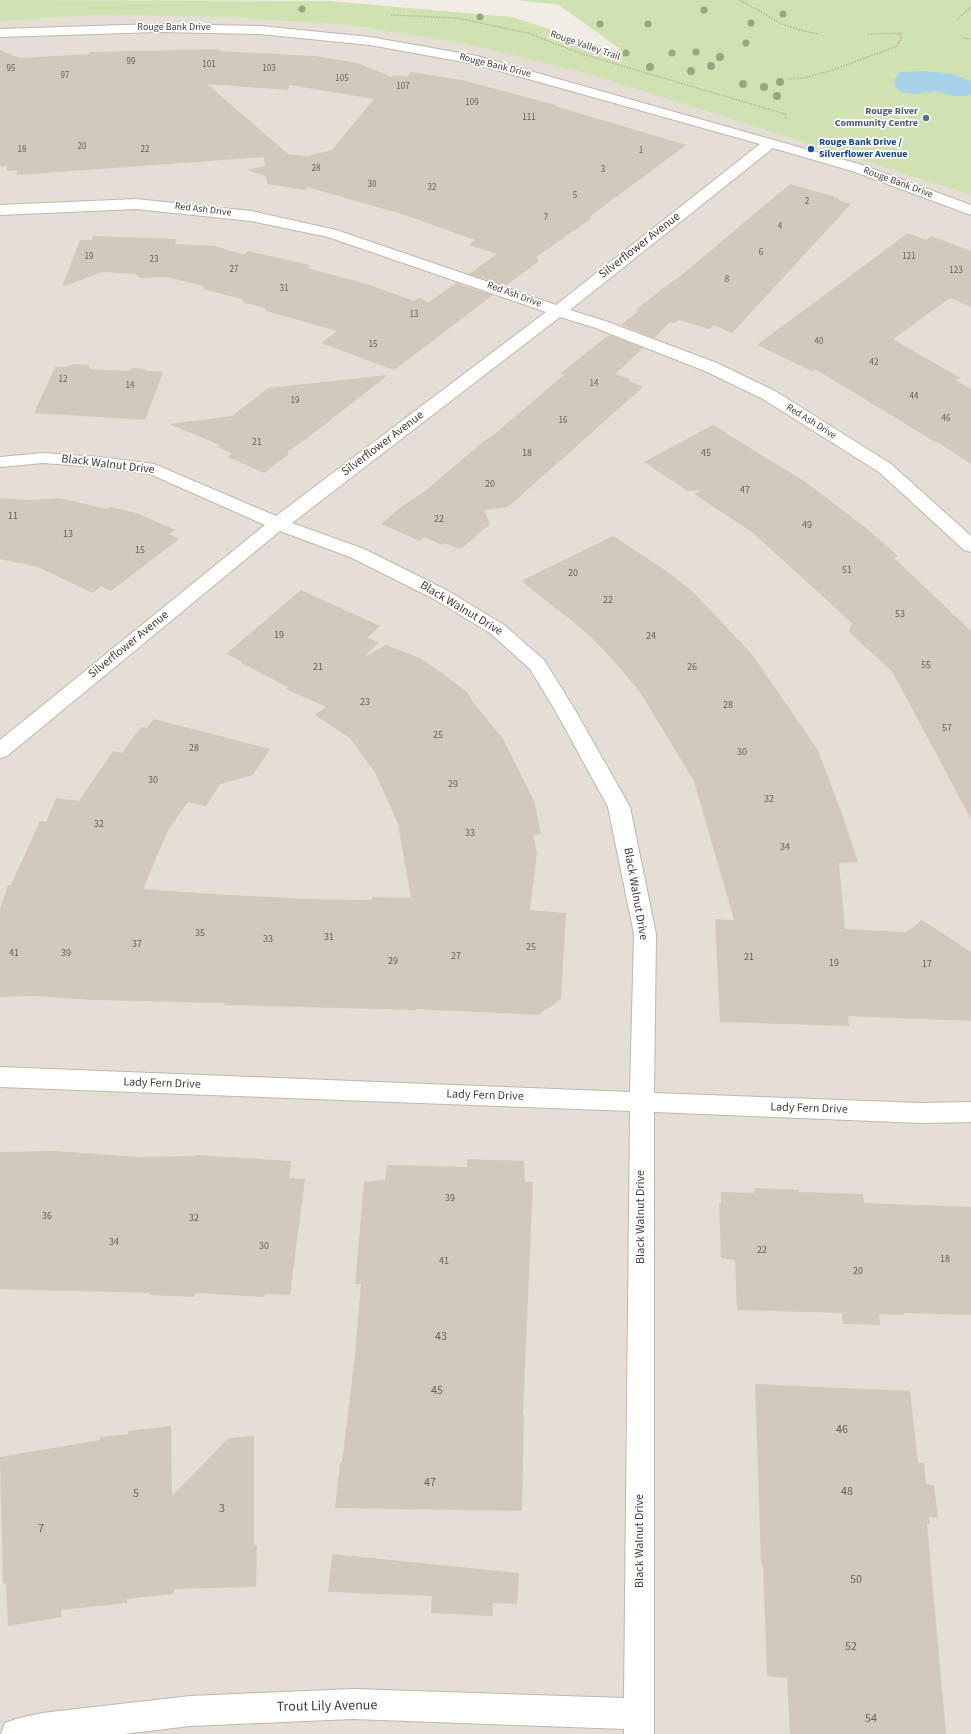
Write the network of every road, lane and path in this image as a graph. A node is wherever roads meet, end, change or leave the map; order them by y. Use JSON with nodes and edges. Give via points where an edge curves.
{"nodes":[{"id":1,"x":740,"y":0,"type":"edge"},
{"id":2,"x":971,"y":7,"type":"edge"},
{"id":3,"x":390,"y":15,"type":"dead end"},
{"id":4,"x":957,"y":20,"type":"dead end"},
{"id":5,"x":0,"y":33,"type":"edge"},
{"id":6,"x":904,"y":33,"type":"dead end"},
{"id":7,"x":819,"y":34,"type":"dead end"},
{"id":8,"x":868,"y":34,"type":"dead end"},
{"id":9,"x":899,"y":34,"type":"junction"},
{"id":10,"x":964,"y":38,"type":"dead end"},
{"id":11,"x":971,"y":39,"type":"edge"},
{"id":12,"x":788,"y":79,"type":"dead end"},
{"id":13,"x":786,"y":120,"type":"dead end"},
{"id":14,"x":771,"y":143,"type":"junction"},
{"id":15,"x":0,"y":210,"type":"edge"},
{"id":16,"x":971,"y":210,"type":"edge"},
{"id":17,"x":558,"y":311,"type":"junction"},
{"id":18,"x":0,"y":462,"type":"edge"},
{"id":19,"x":278,"y":524,"type":"junction"},
{"id":20,"x":971,"y":546,"type":"edge"},
{"id":21,"x":0,"y":751,"type":"edge"},
{"id":22,"x":0,"y":1077,"type":"edge"},
{"id":23,"x":642,"y":1102,"type":"junction"},
{"id":24,"x":971,"y":1112,"type":"edge"},
{"id":25,"x":639,"y":1724,"type":"edge"},
{"id":26,"x":16,"y":1734,"type":"edge"}],
"edges":[{"from":1,"to":7,"type":"path","via":[[782,24]]},
{"from":2,"to":4,"type":"path"},
{"from":3,"to":13,"type":"path","name":"Rouge Valley Trail","via":[[457,18],[528,33],[582,54],[785,114]]},
{"from":5,"to":14,"type":"street","name":"Rouge Bank Drive","via":[[198,28],[260,30],[370,41],[476,60]]},
{"from":6,"to":9,"type":"path"},
{"from":8,"to":9,"type":"path"},
{"from":9,"to":12,"type":"path","via":[[901,38],[897,46],[830,71],[804,78]]},
{"from":10,"to":11,"type":"path"},
{"from":14,"to":16,"type":"street","name":"Rouge Bank Drive","via":[[856,168]]},
{"from":14,"to":17,"type":"street","name":"Silverflower Avenue"},
{"from":15,"to":17,"type":"street","name":"Red Ash Drive","via":[[136,204],[251,216],[331,233],[474,280]]},
{"from":17,"to":19,"type":"street","name":"Silverflower Avenue"},
{"from":17,"to":20,"type":"street","name":"Red Ash Drive","via":[[711,366],[769,395],[886,468]]},
{"from":18,"to":19,"type":"street","name":"Black Walnut Drive","via":[[43,458],[154,469]]},
{"from":19,"to":21,"type":"street","name":"Silverflower Avenue"},
{"from":19,"to":23,"type":"street","name":"Black Walnut Drive","via":[[357,553],[442,595],[497,628],[537,665],[620,807],[645,934]]},
{"from":22,"to":23,"type":"street","name":"Lady Fern Drive"},
{"from":23,"to":24,"type":"street","name":"Lady Fern Drive","via":[[921,1113]]},
{"from":23,"to":25,"type":"street","name":"Black Walnut Drive"},
{"from":25,"to":26,"type":"street","name":"Trout Lily Avenue","via":[[353,1704],[190,1711],[42,1728]]}]}
